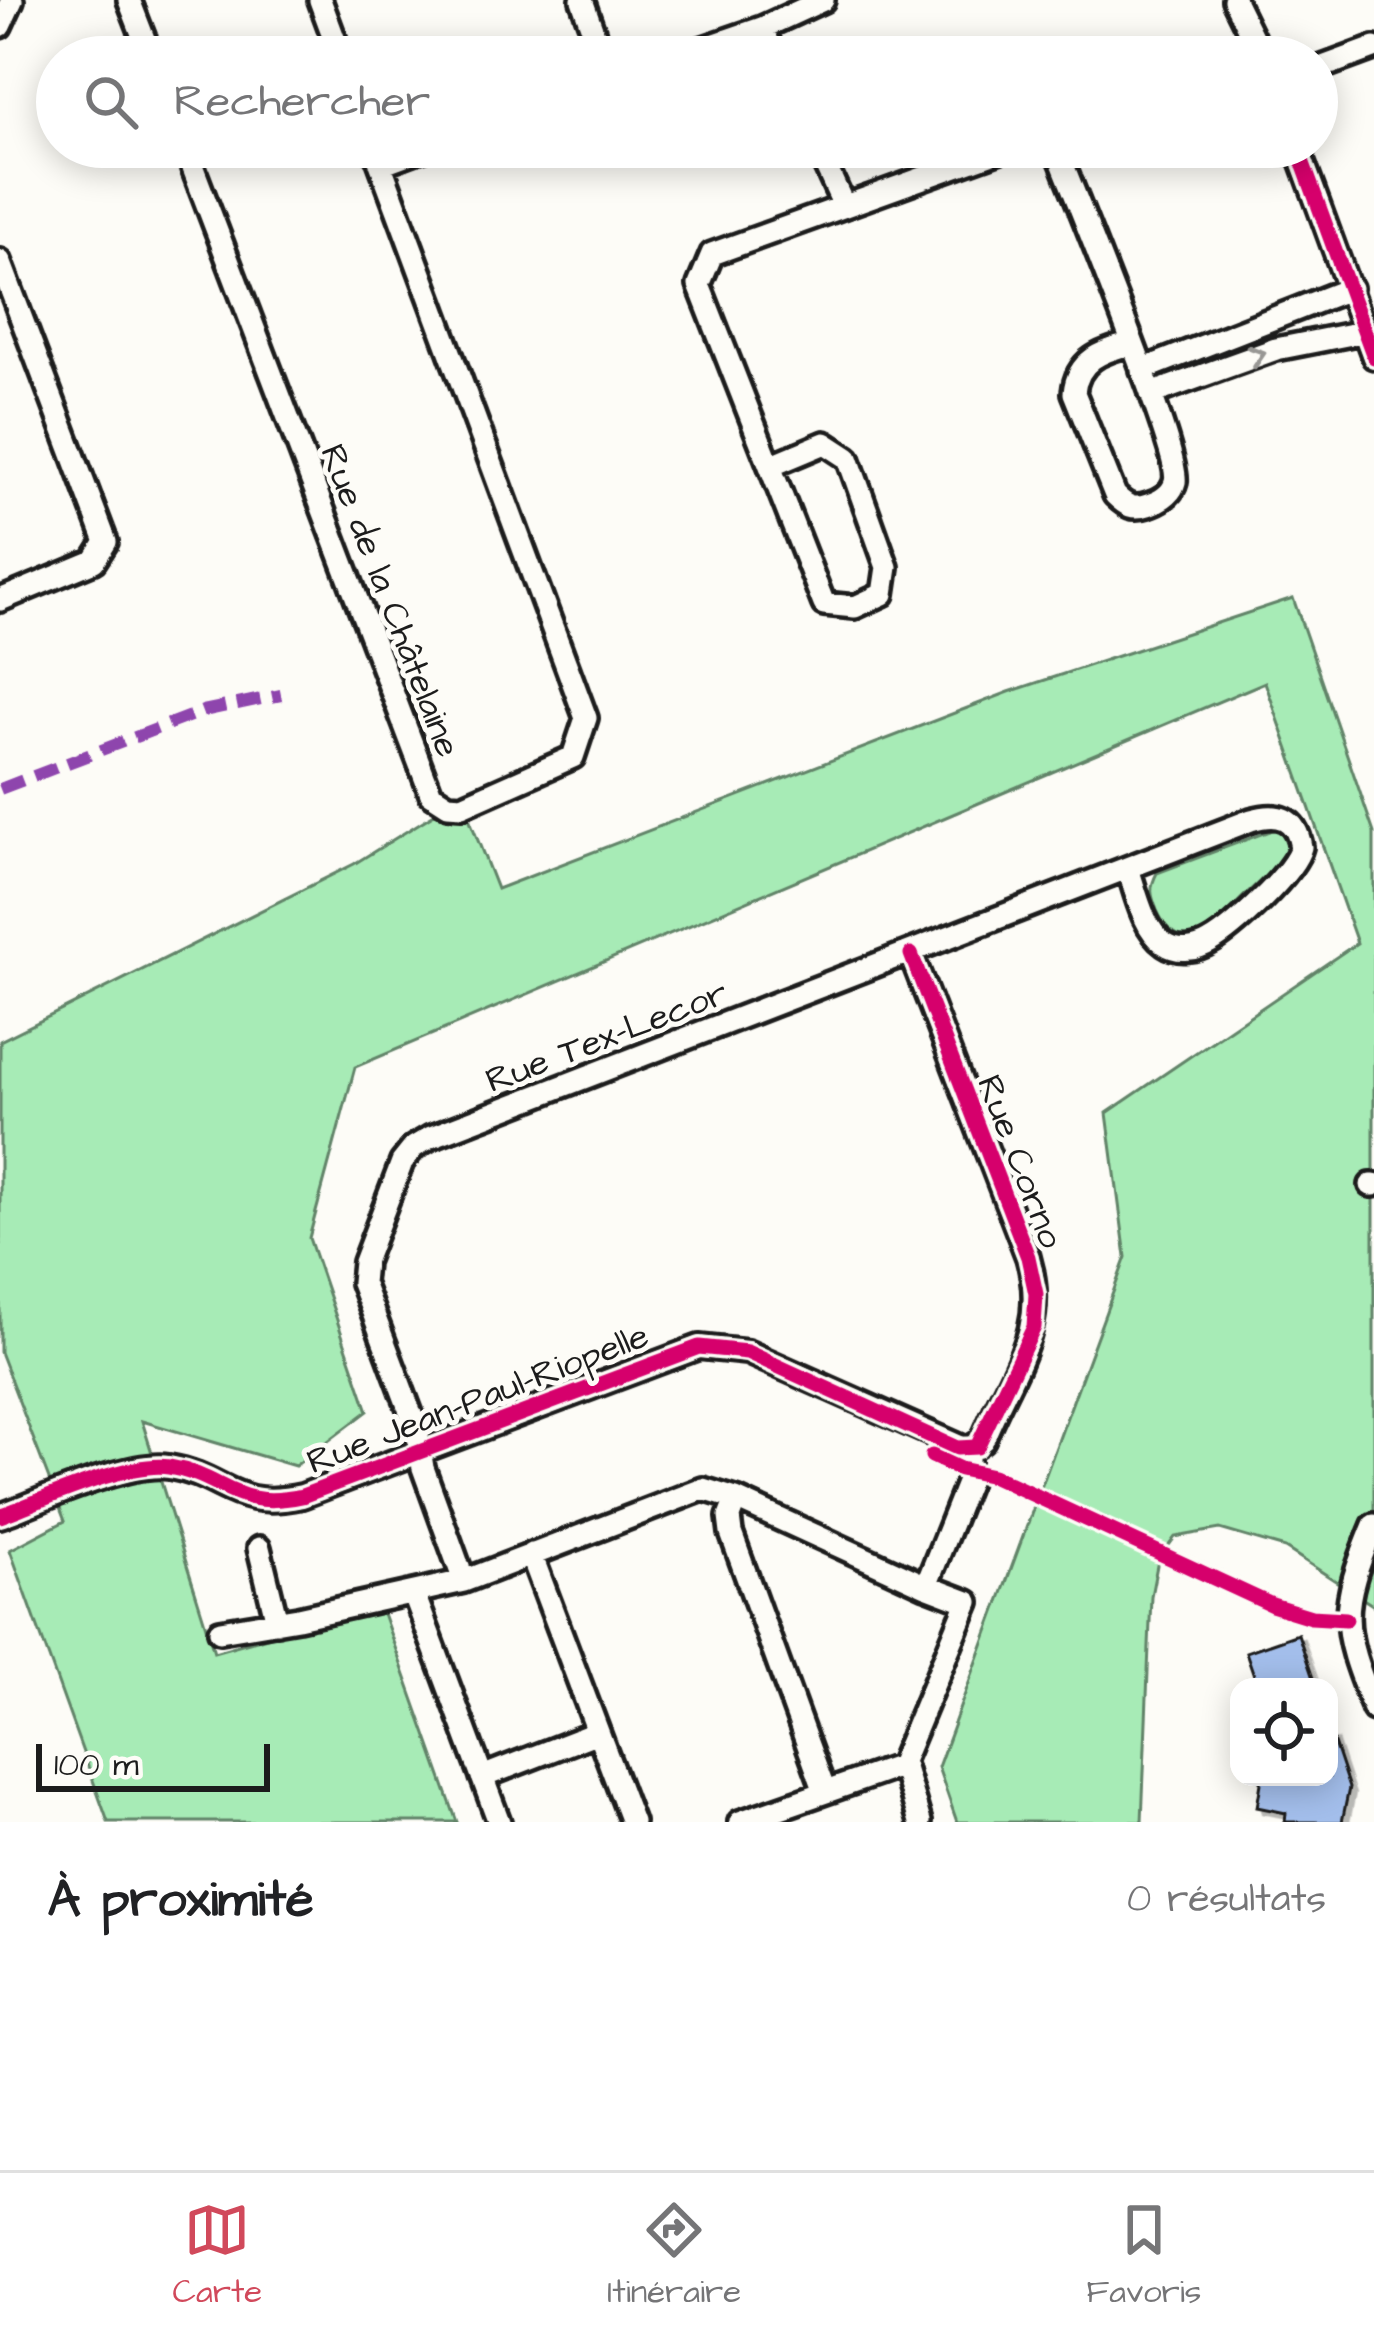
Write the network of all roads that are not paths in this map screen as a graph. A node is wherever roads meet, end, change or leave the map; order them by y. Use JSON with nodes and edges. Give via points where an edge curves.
{"nodes":[{"id":1,"x":12,"y":0,"type":"edge"},
{"id":2,"x":129,"y":0,"type":"edge"},
{"id":3,"x":582,"y":0,"type":"edge"},
{"id":4,"x":823,"y":0,"type":"edge"},
{"id":5,"x":1234,"y":0,"type":"edge"},
{"id":6,"x":327,"y":3,"type":"edge"},
{"id":7,"x":0,"y":26,"type":"edge"},
{"id":8,"x":762,"y":28,"type":"junction"},
{"id":9,"x":143,"y":36,"type":"edge"},
{"id":10,"x":336,"y":36,"type":"edge"},
{"id":11,"x":595,"y":36,"type":"edge"},
{"id":12,"x":739,"y":36,"type":"edge"},
{"id":13,"x":766,"y":36,"type":"edge"},
{"id":14,"x":1252,"y":36,"type":"edge"},
{"id":15,"x":1374,"y":48,"type":"edge"},
{"id":16,"x":1338,"y":61,"type":"edge"},
{"id":17,"x":193,"y":168,"type":"edge"},
{"id":18,"x":383,"y":168,"type":"edge"},
{"id":19,"x":827,"y":168,"type":"edge"},
{"id":20,"x":950,"y":168,"type":"edge"},
{"id":21,"x":1064,"y":168,"type":"edge"},
{"id":22,"x":1305,"y":168,"type":"edge"},
{"id":23,"x":844,"y":206,"type":"junction"},
{"id":24,"x":0,"y":261,"type":"edge"},
{"id":25,"x":1351,"y":288,"type":"junction"},
{"id":26,"x":1367,"y":331,"type":"junction"},
{"id":27,"x":1130,"y":344,"type":"junction"},
{"id":28,"x":1374,"y":357,"type":"edge"},
{"id":29,"x":1142,"y":370,"type":"junction"},
{"id":30,"x":1151,"y":394,"type":"junction"},
{"id":31,"x":770,"y":466,"type":"junction"},
{"id":32,"x":0,"y":600,"type":"edge"},
{"id":33,"x":1128,"y":868,"type":"junction"},
{"id":34,"x":911,"y":954,"type":"junction"},
{"id":35,"x":968,"y":1450,"type":"junction"},
{"id":36,"x":419,"y":1453,"type":"junction"},
{"id":37,"x":736,"y":1498,"type":"junction"},
{"id":38,"x":0,"y":1516,"type":"edge"},
{"id":39,"x":1374,"y":1526,"type":"edge"},
{"id":40,"x":260,"y":1548,"type":"dead end"},
{"id":41,"x":531,"y":1554,"type":"junction"},
{"id":42,"x":464,"y":1581,"type":"junction"},
{"id":43,"x":926,"y":1586,"type":"junction"},
{"id":44,"x":414,"y":1594,"type":"junction"},
{"id":45,"x":278,"y":1622,"type":"junction"},
{"id":46,"x":220,"y":1631,"type":"dead end"},
{"id":47,"x":1374,"y":1709,"type":"edge"},
{"id":48,"x":598,"y":1732,"type":"junction"},
{"id":49,"x":903,"y":1766,"type":"junction"},
{"id":50,"x":482,"y":1777,"type":"junction"},
{"id":51,"x":825,"y":1792,"type":"junction"},
{"id":52,"x":499,"y":1822,"type":"edge"},
{"id":53,"x":632,"y":1822,"type":"edge"},
{"id":54,"x":740,"y":1822,"type":"edge"},
{"id":55,"x":920,"y":1822,"type":"edge"}],
"edges":[{"from":1,"to":7,"type":"street"},
{"from":2,"to":9,"type":"street"},
{"from":3,"to":11,"type":"street"},
{"from":4,"to":8,"type":"street"},
{"from":5,"to":14,"type":"street"},
{"from":6,"to":10,"type":"street"},
{"from":8,"to":12,"type":"street"},
{"from":8,"to":13,"type":"street"},
{"from":15,"to":16,"type":"street"},
{"from":17,"to":18,"type":"street","name":"Rue de la Châtelaine","via":[[430,794],[462,806],[573,758],[586,718]]},
{"from":19,"to":23,"type":"street"},
{"from":20,"to":23,"type":"street"},
{"from":21,"to":27,"type":"street"},
{"from":22,"to":25,"type":"street"},
{"from":23,"to":31,"type":"street","via":[[712,254],[699,285]]},
{"from":24,"to":32,"type":"street","via":[[105,549]]},
{"from":25,"to":26,"type":"street"},
{"from":25,"to":29,"type":"street"},
{"from":26,"to":28,"type":"street"},
{"from":30,"to":26,"type":"street","one_way":true,"via":[[1276,349]]},
{"from":27,"to":29,"type":"street"},
{"from":27,"to":30,"type":"street","via":[[1099,352],[1076,376],[1074,393],[1115,496],[1128,507],[1165,498],[1175,482]]},
{"from":29,"to":30,"type":"street"},
{"from":31,"to":31,"type":"street","via":[[824,604],[855,607],[884,593],[887,567],[848,458],[825,443]]},
{"from":33,"to":33,"type":"street","name":"Rue Tex-Lecor","via":[[1266,816],[1292,824],[1301,847],[1287,873],[1218,937],[1187,950],[1156,936]]},
{"from":33,"to":34,"type":"street","name":"Rue Tex-Lecor"},
{"from":34,"to":35,"type":"street","name":"Rue Corno","via":[[1036,1294],[1034,1327],[983,1439]]},
{"from":34,"to":36,"type":"street","name":"Rue Tex-Lecor","via":[[431,1137],[407,1153],[362,1283]]},
{"from":35,"to":36,"type":"street","name":"Rue Jean-Paul-Riopelle","via":[[747,1352],[713,1346],[672,1354]]},
{"from":35,"to":43,"type":"street","via":[[968,1481]]},
{"from":36,"to":38,"type":"street","name":"Rue Jean-Paul-Riopelle","via":[[272,1500],[244,1498],[181,1469],[145,1467]]},
{"from":36,"to":42,"type":"street","name":"Rue Tex-Lecor"},
{"from":37,"to":41,"type":"street","via":[[697,1490]]},
{"from":37,"to":43,"type":"street"},
{"from":37,"to":51,"type":"street","via":[[730,1532]]},
{"from":39,"to":47,"type":"street","via":[[1346,1619]]},
{"from":40,"to":45,"type":"street"},
{"from":41,"to":42,"type":"street"},
{"from":41,"to":48,"type":"street"},
{"from":42,"to":44,"type":"street"},
{"from":43,"to":49,"type":"street","via":[[968,1602]]},
{"from":44,"to":45,"type":"street"},
{"from":44,"to":50,"type":"street"},
{"from":45,"to":46,"type":"street"},
{"from":48,"to":50,"type":"street"},
{"from":48,"to":53,"type":"street"},
{"from":49,"to":51,"type":"street"},
{"from":49,"to":55,"type":"street"},
{"from":50,"to":52,"type":"street"},
{"from":51,"to":54,"type":"street"}]}
